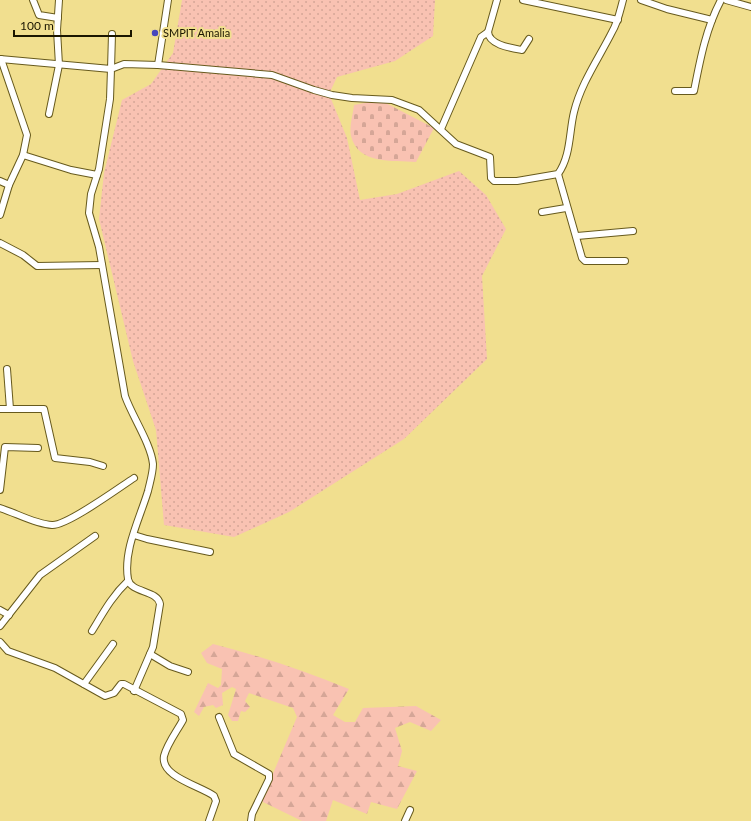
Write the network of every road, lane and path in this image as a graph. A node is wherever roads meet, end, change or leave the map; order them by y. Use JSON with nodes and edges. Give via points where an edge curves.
{"nodes":[{"id":1,"x":33,"y":0,"type":"edge"},
{"id":2,"x":59,"y":0,"type":"edge"},
{"id":3,"x":168,"y":0,"type":"edge"},
{"id":4,"x":496,"y":0,"type":"edge"},
{"id":5,"x":523,"y":0,"type":"edge"},
{"id":6,"x":623,"y":0,"type":"edge"},
{"id":7,"x":642,"y":0,"type":"edge"},
{"id":8,"x":721,"y":0,"type":"edge"},
{"id":9,"x":726,"y":0,"type":"edge"},
{"id":10,"x":751,"y":7,"type":"edge"},
{"id":11,"x":58,"y":18,"type":"junction"},
{"id":12,"x":618,"y":20,"type":"junction"},
{"id":13,"x":712,"y":20,"type":"junction"},
{"id":14,"x":488,"y":32,"type":"junction"},
{"id":15,"x":112,"y":34,"type":"dead end"},
{"id":16,"x":529,"y":39,"type":"dead end"},
{"id":17,"x":0,"y":59,"type":"edge"},
{"id":18,"x":59,"y":65,"type":"junction"},
{"id":19,"x":158,"y":65,"type":"junction"},
{"id":20,"x":111,"y":69,"type":"junction"},
{"id":21,"x":675,"y":91,"type":"dead end"},
{"id":22,"x":49,"y":114,"type":"dead end"},
{"id":23,"x":441,"y":129,"type":"junction"},
{"id":24,"x":23,"y":155,"type":"junction"},
{"id":25,"x":558,"y":174,"type":"junction"},
{"id":26,"x":97,"y":175,"type":"junction"},
{"id":27,"x":0,"y":181,"type":"edge"},
{"id":28,"x":9,"y":185,"type":"junction"},
{"id":29,"x":566,"y":208,"type":"junction"},
{"id":30,"x":542,"y":212,"type":"dead end"},
{"id":31,"x":0,"y":215,"type":"edge"},
{"id":32,"x":633,"y":231,"type":"dead end"},
{"id":33,"x":577,"y":236,"type":"junction"},
{"id":34,"x":0,"y":243,"type":"edge"},
{"id":35,"x":624,"y":261,"type":"dead end"},
{"id":36,"x":102,"y":265,"type":"junction"},
{"id":37,"x":7,"y":369,"type":"dead end"},
{"id":38,"x":0,"y":409,"type":"edge"},
{"id":39,"x":10,"y":409,"type":"junction"},
{"id":40,"x":38,"y":448,"type":"dead end"},
{"id":41,"x":2,"y":465,"type":"edge"},
{"id":42,"x":103,"y":466,"type":"dead end"},
{"id":43,"x":134,"y":478,"type":"dead end"},
{"id":44,"x":0,"y":490,"type":"edge"},
{"id":45,"x":0,"y":508,"type":"edge"},
{"id":46,"x":134,"y":535,"type":"junction"},
{"id":47,"x":95,"y":536,"type":"dead end"},
{"id":48,"x":210,"y":552,"type":"dead end"},
{"id":49,"x":128,"y":581,"type":"junction"},
{"id":50,"x":0,"y":610,"type":"edge"},
{"id":51,"x":9,"y":615,"type":"junction"},
{"id":52,"x":0,"y":626,"type":"edge"},
{"id":53,"x":92,"y":631,"type":"dead end"},
{"id":54,"x":0,"y":642,"type":"edge"},
{"id":55,"x":113,"y":644,"type":"dead end"},
{"id":56,"x":150,"y":654,"type":"junction"},
{"id":57,"x":188,"y":672,"type":"dead end"},
{"id":58,"x":84,"y":684,"type":"junction"},
{"id":59,"x":134,"y":691,"type":"junction"},
{"id":60,"x":219,"y":717,"type":"dead end"},
{"id":61,"x":410,"y":810,"type":"dead end"},
{"id":62,"x":209,"y":821,"type":"edge"},
{"id":63,"x":251,"y":821,"type":"edge"},
{"id":64,"x":405,"y":821,"type":"edge"}],
"edges":[{"from":1,"to":11,"type":"street","via":[[39,15]]},
{"from":2,"to":11,"type":"street"},
{"from":3,"to":19,"type":"street"},
{"from":4,"to":14,"type":"street"},
{"from":5,"to":12,"type":"street"},
{"from":6,"to":12,"type":"street"},
{"from":7,"to":13,"type":"street"},
{"from":8,"to":13,"type":"street"},
{"from":9,"to":10,"type":"street"},
{"from":11,"to":18,"type":"street"},
{"from":12,"to":25,"type":"street","via":[[597,58],[574,111],[568,149]]},
{"from":13,"to":21,"type":"street","via":[[703,47],[694,91]]},
{"from":14,"to":16,"type":"street","via":[[492,41],[522,50]]},
{"from":14,"to":23,"type":"street","via":[[481,36]]},
{"from":15,"to":20,"type":"street"},
{"from":17,"to":18,"type":"street"},
{"from":17,"to":24,"type":"street","via":[[27,135]]},
{"from":18,"to":20,"type":"street"},
{"from":18,"to":22,"type":"street"},
{"from":19,"to":20,"type":"street","via":[[124,64]]},
{"from":19,"to":23,"type":"street","via":[[272,75],[332,95],[392,100],[419,110]]},
{"from":20,"to":26,"type":"street","via":[[110,99]]},
{"from":23,"to":25,"type":"street","via":[[456,144],[490,157],[494,181],[517,181]]},
{"from":24,"to":26,"type":"street"},
{"from":24,"to":28,"type":"street"},
{"from":25,"to":29,"type":"street"},
{"from":26,"to":36,"type":"street","via":[[89,213]]},
{"from":27,"to":28,"type":"street"},
{"from":28,"to":31,"type":"street"},
{"from":29,"to":30,"type":"street"},
{"from":29,"to":33,"type":"street"},
{"from":32,"to":33,"type":"street"},
{"from":33,"to":35,"type":"street","via":[[585,261]]},
{"from":34,"to":36,"type":"street","via":[[23,254],[37,266]]},
{"from":36,"to":46,"type":"street","via":[[125,396],[147,445],[152,463],[151,477]]},
{"from":37,"to":39,"type":"street"},
{"from":38,"to":39,"type":"street"},
{"from":39,"to":42,"type":"street","via":[[45,410],[52,448],[57,460],[90,462]]},
{"from":40,"to":41,"type":"street","via":[[5,447]]},
{"from":41,"to":44,"type":"street"},
{"from":43,"to":45,"type":"street","via":[[57,525]]},
{"from":46,"to":48,"type":"street"},
{"from":46,"to":49,"type":"street","via":[[127,553]]},
{"from":47,"to":51,"type":"street","via":[[40,574]]},
{"from":49,"to":53,"type":"street","via":[[106,606]]},
{"from":49,"to":56,"type":"street","via":[[160,602],[156,637]]},
{"from":50,"to":51,"type":"street"},
{"from":51,"to":52,"type":"street"},
{"from":54,"to":58,"type":"street","via":[[8,651],[55,668]]},
{"from":55,"to":58,"type":"street"},
{"from":56,"to":57,"type":"street","via":[[170,666]]},
{"from":56,"to":59,"type":"street"},
{"from":58,"to":59,"type":"street","via":[[106,696],[114,693],[122,684]]},
{"from":59,"to":62,"type":"street","via":[[183,716],[164,755],[164,763],[175,775],[214,796],[216,801]]},
{"from":60,"to":63,"type":"street","via":[[234,754],[269,774]]},
{"from":61,"to":64,"type":"street"}]}
